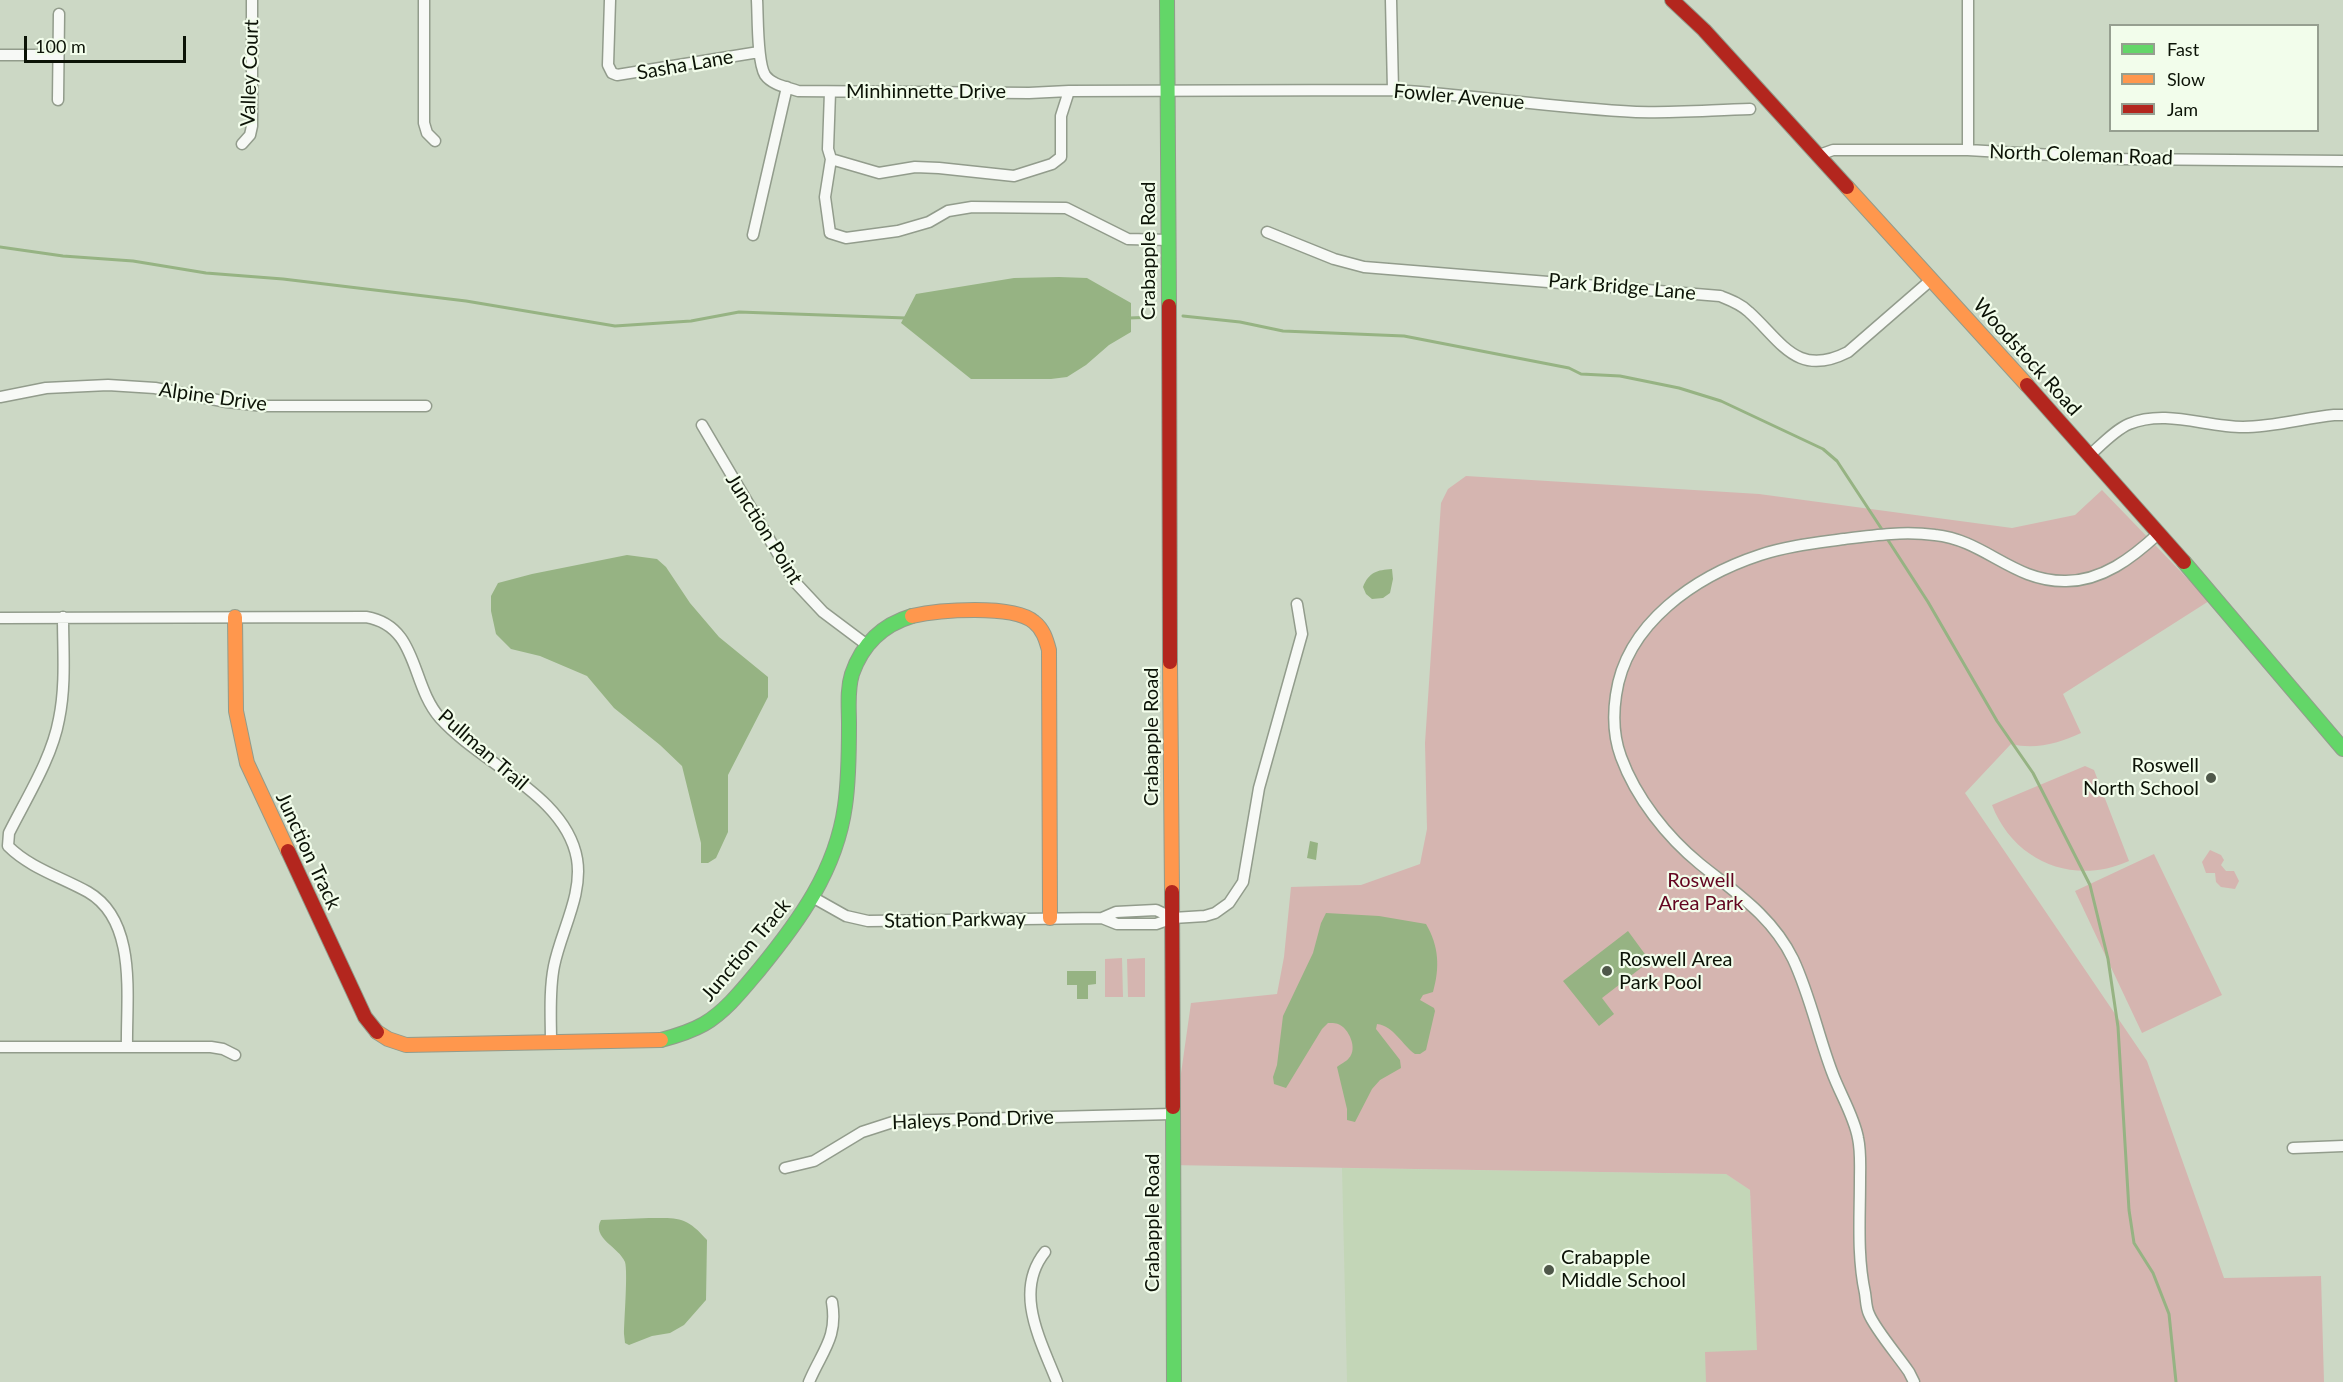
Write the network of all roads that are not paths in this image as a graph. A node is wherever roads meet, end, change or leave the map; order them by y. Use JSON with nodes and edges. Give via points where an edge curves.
{"nodes":[{"id":1,"x":252,"y":0,"type":"edge"},
{"id":2,"x":424,"y":0,"type":"edge"},
{"id":3,"x":610,"y":0,"type":"edge"},
{"id":4,"x":757,"y":0,"type":"edge"},
{"id":5,"x":1167,"y":0,"type":"edge"},
{"id":6,"x":1391,"y":0,"type":"edge"},
{"id":7,"x":1672,"y":0,"type":"edge"},
{"id":8,"x":1968,"y":0,"type":"edge"},
{"id":9,"x":59,"y":14,"type":"dead end"},
{"id":10,"x":759,"y":52,"type":"junction"},
{"id":11,"x":0,"y":55,"type":"edge"},
{"id":12,"x":58,"y":55,"type":"junction"},
{"id":13,"x":787,"y":87,"type":"junction"},
{"id":14,"x":1393,"y":90,"type":"junction"},
{"id":15,"x":1069,"y":91,"type":"junction"},
{"id":16,"x":830,"y":92,"type":"junction"},
{"id":17,"x":1167,"y":92,"type":"junction"},
{"id":18,"x":58,"y":100,"type":"dead end"},
{"id":19,"x":1750,"y":109,"type":"dead end"},
{"id":20,"x":435,"y":141,"type":"dead end"},
{"id":21,"x":242,"y":144,"type":"dead end"},
{"id":22,"x":1968,"y":150,"type":"junction"},
{"id":23,"x":1819,"y":155,"type":"junction"},
{"id":24,"x":831,"y":159,"type":"junction"},
{"id":25,"x":2343,"y":161,"type":"edge"},
{"id":26,"x":1268,"y":232,"type":"dead end"},
{"id":27,"x":753,"y":235,"type":"dead end"},
{"id":28,"x":1168,"y":240,"type":"junction"},
{"id":29,"x":1931,"y":280,"type":"junction"},
{"id":30,"x":0,"y":397,"type":"edge"},
{"id":31,"x":426,"y":406,"type":"dead end"},
{"id":32,"x":2343,"y":416,"type":"edge"},
{"id":33,"x":702,"y":425,"type":"dead end"},
{"id":34,"x":2090,"y":455,"type":"junction"},
{"id":35,"x":2158,"y":534,"type":"junction"},
{"id":36,"x":1297,"y":604,"type":"dead end"},
{"id":37,"x":235,"y":617,"type":"junction"},
{"id":38,"x":0,"y":618,"type":"edge"},
{"id":39,"x":63,"y":618,"type":"junction"},
{"id":40,"x":867,"y":645,"type":"junction"},
{"id":41,"x":2343,"y":749,"type":"edge"},
{"id":42,"x":814,"y":898,"type":"junction"},
{"id":43,"x":1050,"y":918,"type":"junction"},
{"id":44,"x":1173,"y":918,"type":"junction"},
{"id":45,"x":551,"y":1043,"type":"junction"},
{"id":46,"x":0,"y":1047,"type":"edge"},
{"id":47,"x":127,"y":1047,"type":"junction"},
{"id":48,"x":235,"y":1055,"type":"dead end"},
{"id":49,"x":1172,"y":1114,"type":"junction"},
{"id":50,"x":2343,"y":1146,"type":"edge"},
{"id":51,"x":2293,"y":1148,"type":"dead end"},
{"id":52,"x":785,"y":1168,"type":"dead end"},
{"id":53,"x":1044,"y":1252,"type":"dead end"},
{"id":54,"x":832,"y":1302,"type":"dead end"},
{"id":55,"x":809,"y":1382,"type":"edge"},
{"id":56,"x":1058,"y":1382,"type":"edge"},
{"id":57,"x":1174,"y":1382,"type":"edge"},
{"id":58,"x":1914,"y":1382,"type":"edge"}],
"edges":[{"from":1,"to":21,"type":"street","name":"Valley Court","via":[[252,126]]},
{"from":2,"to":20,"type":"street","via":[[424,123]]},
{"from":3,"to":10,"type":"street","name":"Sasha Lane","via":[[608,65],[617,75]]},
{"from":4,"to":10,"type":"street","name":"Minhinnette Drive"},
{"from":5,"to":17,"type":"street","name":"Crabapple Road"},
{"from":6,"to":14,"type":"street"},
{"from":7,"to":23,"type":"street","name":"Woodstock Road"},
{"from":8,"to":22,"type":"street"},
{"from":9,"to":12,"type":"street"},
{"from":10,"to":13,"type":"street","name":"Minhinnette Drive","via":[[764,74]]},
{"from":11,"to":12,"type":"street"},
{"from":12,"to":18,"type":"street"},
{"from":13,"to":16,"type":"street","name":"Minhinnette Drive"},
{"from":13,"to":27,"type":"street"},
{"from":14,"to":17,"type":"street","name":"Fowler Avenue"},
{"from":14,"to":19,"type":"street","name":"Fowler Avenue","via":[[1637,112]]},
{"from":15,"to":16,"type":"street","name":"Minhinnette Drive"},
{"from":15,"to":17,"type":"street","name":"Minhinnette Drive"},
{"from":15,"to":24,"type":"street","via":[[1062,116],[1061,157],[1052,164],[1014,176],[915,167],[879,173]]},
{"from":16,"to":24,"type":"street"},
{"from":17,"to":28,"type":"street","name":"Crabapple Road"},
{"from":22,"to":23,"type":"street","name":"North Coleman Road","via":[[1833,150]]},
{"from":22,"to":25,"type":"street","name":"North Coleman Road","via":[[2121,159]]},
{"from":23,"to":29,"type":"street","name":"Woodstock Road"},
{"from":24,"to":28,"type":"street","via":[[825,197],[830,233],[846,238],[898,231],[929,222],[948,210],[972,207],[1066,208],[1128,238]]},
{"from":26,"to":29,"type":"street","name":"Park Bridge Lane","via":[[1364,267],[1720,296],[1748,310],[1790,353],[1815,362],[1833,360],[1848,352]]},
{"from":28,"to":44,"type":"street","name":"Crabapple Road"},
{"from":29,"to":34,"type":"street","name":"Woodstock Road"},
{"from":30,"to":31,"type":"street","name":"Alpine Drive","via":[[46,388],[108,385],[154,388],[264,406]]},
{"from":32,"to":34,"type":"street","via":[[2241,427],[2149,419],[2128,424]]},
{"from":33,"to":40,"type":"street","name":"Junction Point","via":[[794,580],[823,612]]},
{"from":34,"to":35,"type":"street","name":"Woodstock Road"},
{"from":35,"to":41,"type":"street","name":"Woodstock Road"},
{"from":35,"to":58,"type":"street","via":[[2109,570],[2068,581],[2029,576],[1977,546],[1940,535],[1892,532],[1759,555],[1686,591],[1636,639],[1621,671],[1615,705],[1616,739],[1638,792],[1680,846],[1762,914],[1793,959],[1858,1135],[1860,1272],[1869,1314]]},
{"from":36,"to":44,"type":"street","name":"Station Parkway","via":[[1302,634],[1258,788],[1243,882],[1229,903],[1215,913]]},
{"from":37,"to":39,"type":"street","name":"Pullman Trail"},
{"from":37,"to":45,"type":"street","name":"Junction Track","via":[[236,711],[247,763],[370,1025],[386,1039],[406,1045]]},
{"from":37,"to":45,"type":"street","name":"Pullman Trail","via":[[366,617],[388,624],[404,641],[426,697],[439,716],[559,818],[574,846],[578,877],[554,969]]},
{"from":38,"to":39,"type":"street","name":"Pullman Trail"},
{"from":39,"to":47,"type":"street","via":[[64,689],[59,721],[49,752],[9,833],[8,846],[26,861],[90,894],[114,919],[126,955]]},
{"from":40,"to":42,"type":"street","name":"Junction Track","via":[[849,686],[848,779],[843,819],[832,859]]},
{"from":40,"to":43,"type":"street","name":"Junction Track","via":[[893,622],[925,612],[1015,612],[1038,623],[1049,650]]},
{"from":42,"to":43,"type":"street","name":"Station Parkway","via":[[846,916],[868,921]]},
{"from":42,"to":45,"type":"street","name":"Junction Track","via":[[731,1004],[700,1028],[657,1041]]},
{"from":43,"to":44,"type":"street","name":"Station Parkway","via":[[1102,918],[1116,912],[1156,910]]},
{"from":44,"to":49,"type":"street","name":"Crabapple Road"},
{"from":46,"to":47,"type":"street"},
{"from":47,"to":48,"type":"street","via":[[211,1047]]},
{"from":49,"to":52,"type":"street","name":"Haleys Pond Drive","via":[[896,1121],[862,1132],[814,1161]]},
{"from":49,"to":57,"type":"street","name":"Crabapple Road"},
{"from":50,"to":51,"type":"street"},
{"from":53,"to":56,"type":"street","via":[[1031,1274],[1030,1302],[1036,1330]]},
{"from":54,"to":55,"type":"street","via":[[832,1334]]}]}
